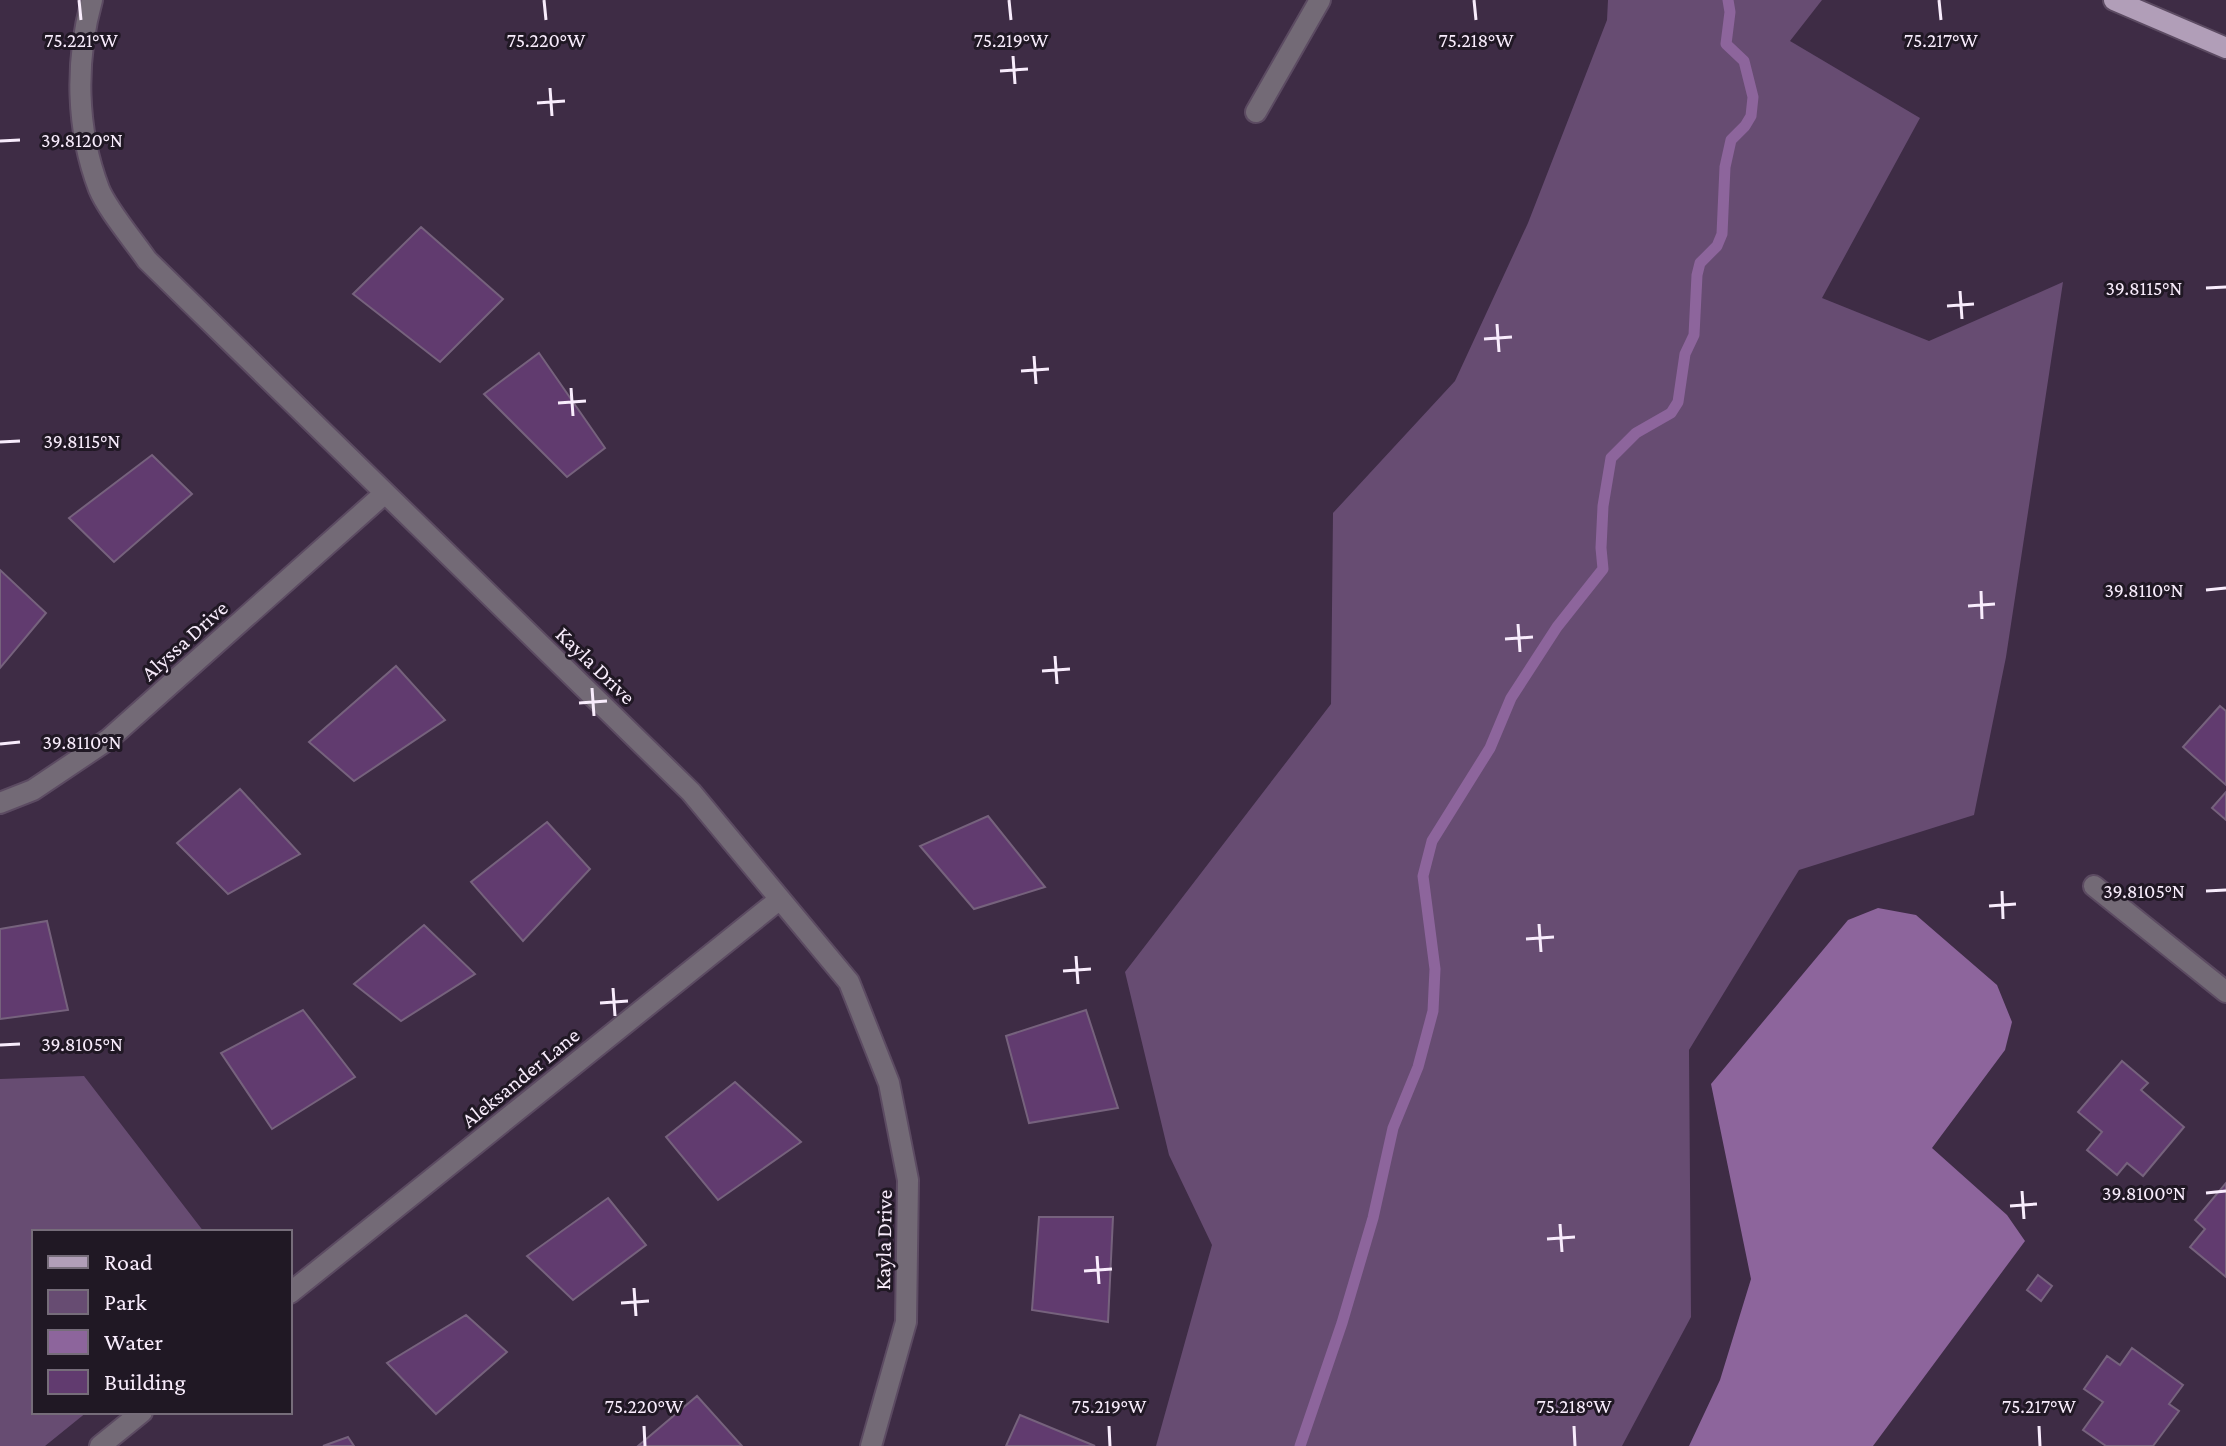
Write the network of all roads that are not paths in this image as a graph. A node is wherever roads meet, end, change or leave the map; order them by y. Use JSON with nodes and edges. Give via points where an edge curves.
{"nodes":[{"id":1,"x":92,"y":0,"type":"edge"},
{"id":2,"x":1320,"y":0,"type":"edge"},
{"id":3,"x":2114,"y":0,"type":"edge"},
{"id":4,"x":2226,"y":48,"type":"edge"},
{"id":5,"x":1256,"y":112,"type":"dead end"},
{"id":6,"x":385,"y":493,"type":"junction"},
{"id":7,"x":0,"y":803,"type":"edge"},
{"id":8,"x":2094,"y":886,"type":"dead end"},
{"id":9,"x":780,"y":899,"type":"junction"},
{"id":10,"x":2226,"y":992,"type":"edge"},
{"id":11,"x":292,"y":1291,"type":"edge"},
{"id":12,"x":140,"y":1414,"type":"edge"},
{"id":13,"x":100,"y":1446,"type":"edge"},
{"id":14,"x":871,"y":1446,"type":"edge"}],
"edges":[{"from":1,"to":6,"type":"street","name":"Kayla Drive","via":[[80,73],[83,131],[100,191],[147,260]]},
{"from":2,"to":5,"type":"street"},
{"from":3,"to":4,"type":"main road"},
{"from":6,"to":7,"type":"street","name":"Alyssa Drive","via":[[109,739],[33,790]]},
{"from":6,"to":9,"type":"street","name":"Kayla Drive","via":[[691,792]]},
{"from":8,"to":10,"type":"street"},
{"from":9,"to":11,"type":"street","name":"Aleksander Lane"},
{"from":9,"to":14,"type":"street","name":"Kayla Drive","via":[[849,982],[889,1083],[908,1180],[906,1322]]},
{"from":12,"to":13,"type":"street"}]}
